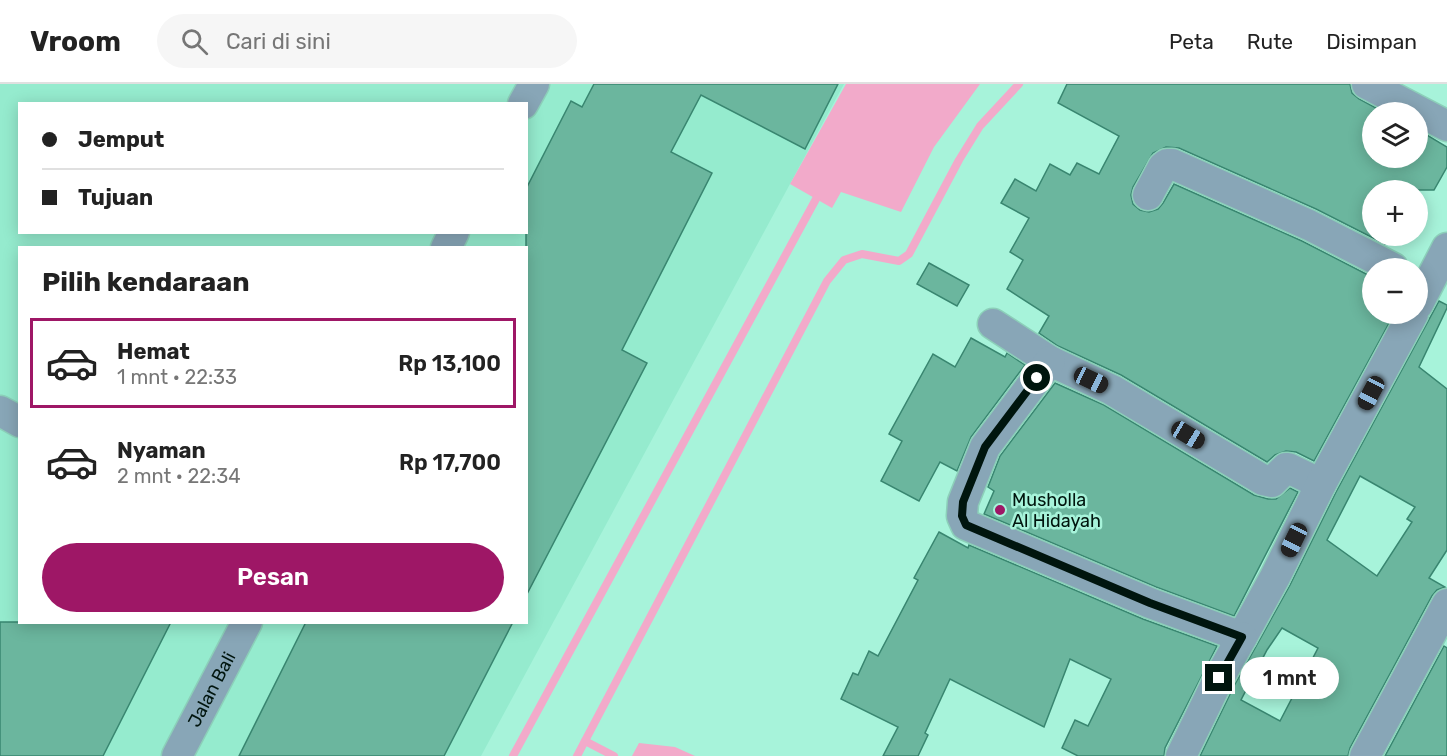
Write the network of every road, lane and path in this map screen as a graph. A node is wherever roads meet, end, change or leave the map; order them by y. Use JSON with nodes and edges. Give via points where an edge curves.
{"nodes":[{"id":1,"x":534,"y":84,"type":"edge"},
{"id":2,"x":1367,"y":84,"type":"edge"},
{"id":3,"x":524,"y":102,"type":"edge"},
{"id":4,"x":1447,"y":126,"type":"edge"},
{"id":5,"x":1148,"y":195,"type":"dead end"},
{"id":6,"x":1447,"y":248,"type":"edge"},
{"id":7,"x":1374,"y":258,"type":"edge"},
{"id":8,"x":1428,"y":291,"type":"edge"},
{"id":9,"x":993,"y":324,"type":"dead end"},
{"id":10,"x":1408,"y":324,"type":"edge"},
{"id":11,"x":1050,"y":361,"type":"junction"},
{"id":12,"x":0,"y":411,"type":"edge"},
{"id":13,"x":18,"y":421,"type":"edge"},
{"id":14,"x":1321,"y":484,"type":"junction"},
{"id":15,"x":1447,"y":604,"type":"edge"},
{"id":16,"x":246,"y":624,"type":"edge"},
{"id":17,"x":1242,"y":637,"type":"junction"},
{"id":18,"x":177,"y":756,"type":"edge"},
{"id":19,"x":1181,"y":756,"type":"edge"},
{"id":20,"x":1365,"y":756,"type":"edge"}],
"edges":[{"from":1,"to":3,"type":"street"},
{"from":2,"to":4,"type":"street"},
{"from":5,"to":7,"type":"street","via":[[1163,167],[1172,164]]},
{"from":6,"to":8,"type":"street"},
{"from":9,"to":11,"type":"street"},
{"from":10,"to":14,"type":"street"},
{"from":11,"to":14,"type":"street","via":[[1112,390],[1263,480],[1272,482],[1288,468]]},
{"from":11,"to":17,"type":"street","via":[[985,447],[963,502],[966,525],[1150,603]]},
{"from":12,"to":13,"type":"street"},
{"from":14,"to":17,"type":"street"},
{"from":15,"to":20,"type":"street"},
{"from":16,"to":18,"type":"street","name":"Jalan Bali"},
{"from":17,"to":19,"type":"street"}]}
